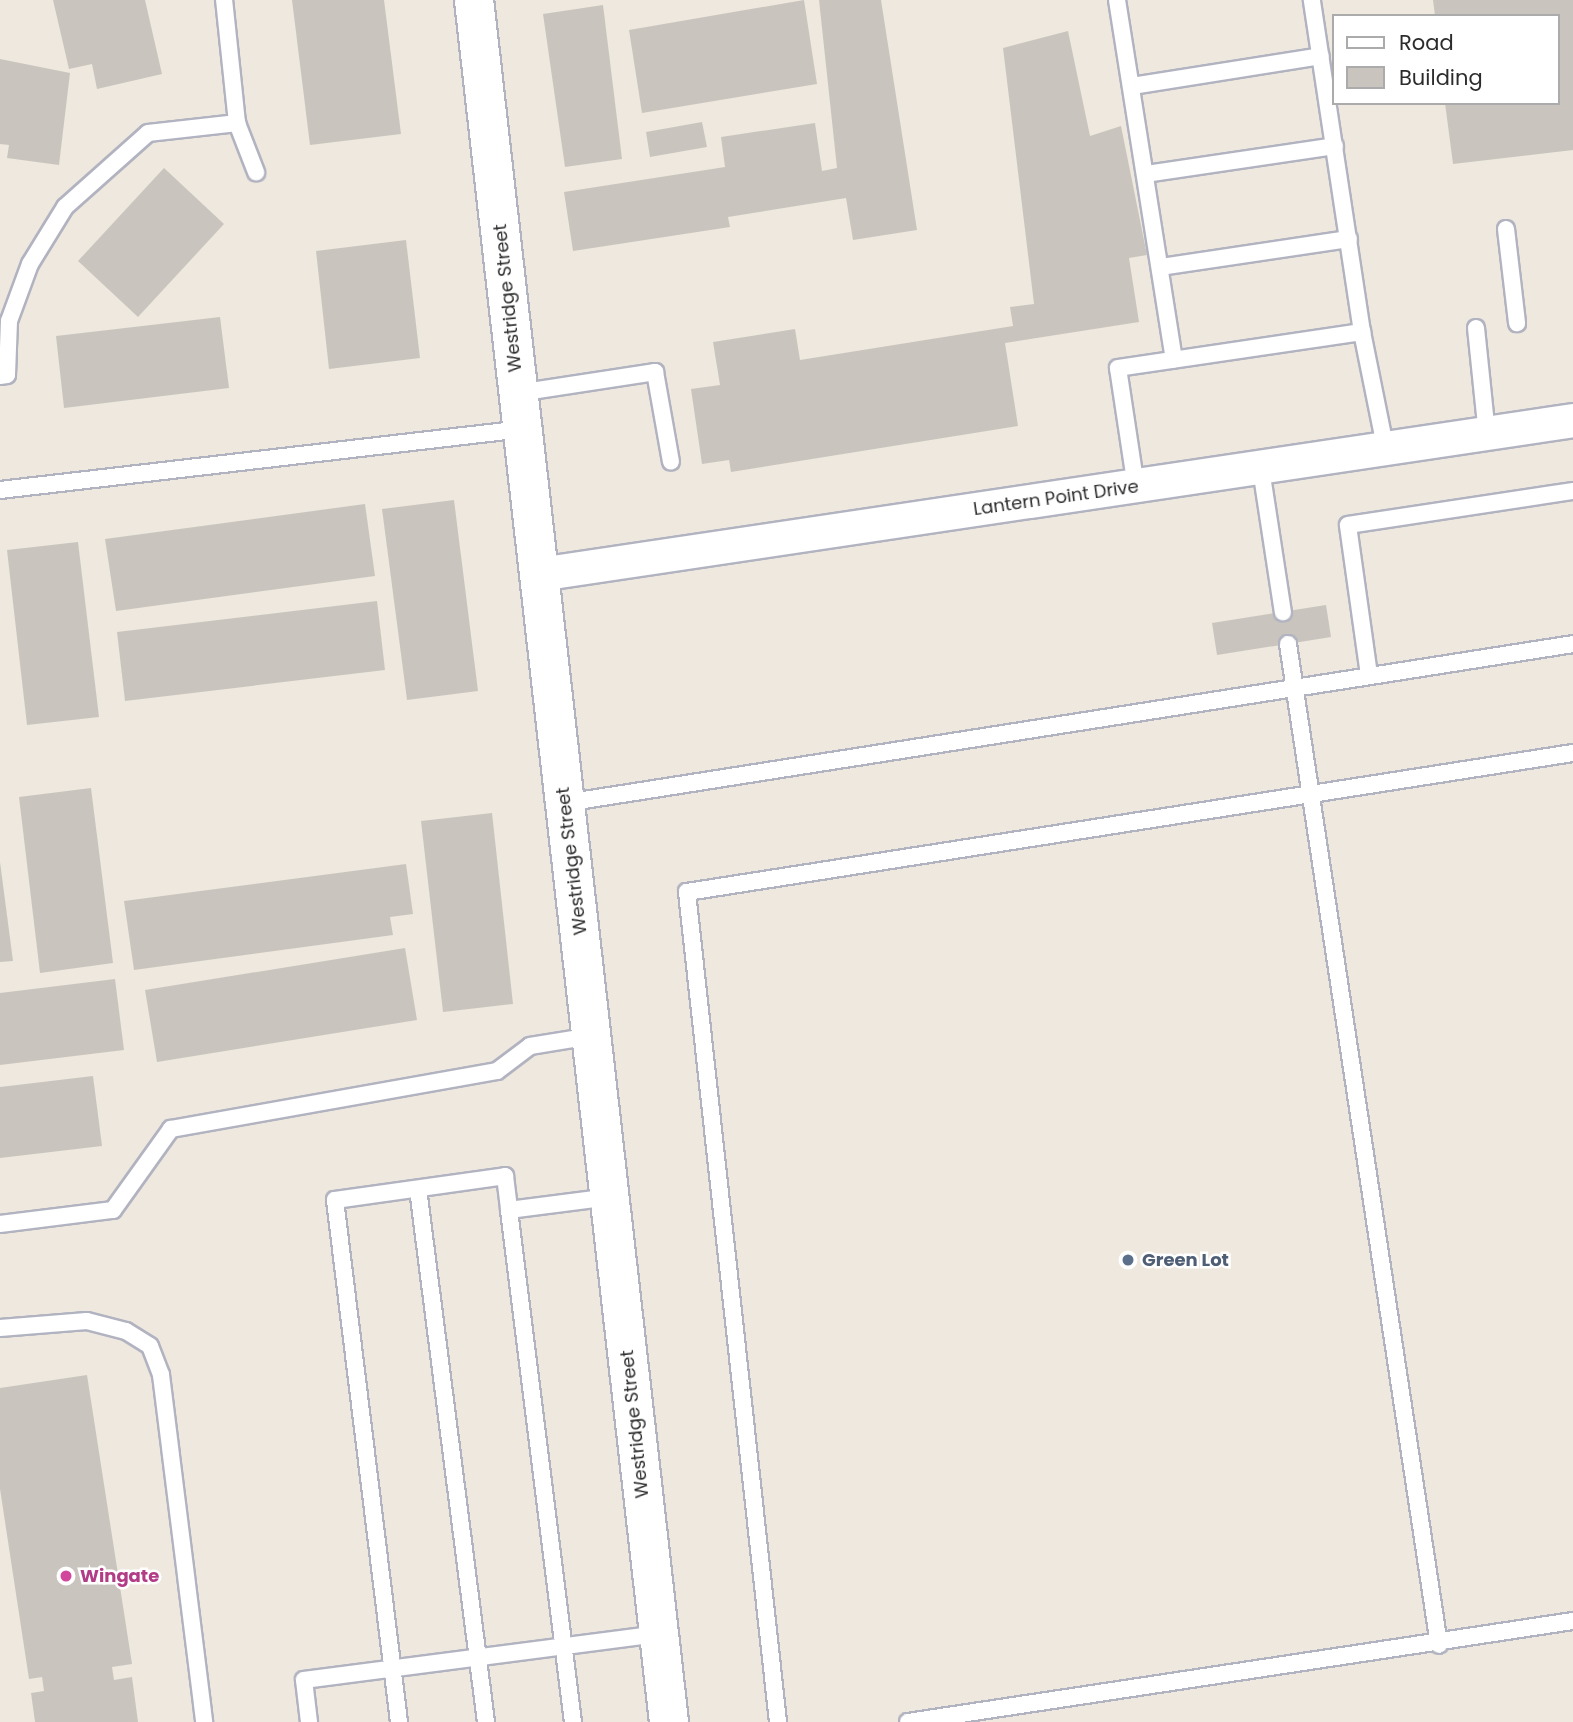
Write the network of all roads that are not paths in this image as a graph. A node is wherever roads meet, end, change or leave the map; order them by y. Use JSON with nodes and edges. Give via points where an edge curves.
{"nodes":[{"id":1,"x":224,"y":0,"type":"edge"},
{"id":2,"x":474,"y":0,"type":"edge"},
{"id":3,"x":1117,"y":0,"type":"edge"},
{"id":4,"x":1312,"y":0,"type":"edge"},
{"id":5,"x":1321,"y":56,"type":"junction"},
{"id":6,"x":1132,"y":86,"type":"junction"},
{"id":7,"x":237,"y":122,"type":"junction"},
{"id":8,"x":1335,"y":146,"type":"junction"},
{"id":9,"x":256,"y":172,"type":"dead end"},
{"id":10,"x":1146,"y":174,"type":"junction"},
{"id":11,"x":1506,"y":229,"type":"dead end"},
{"id":12,"x":1349,"y":239,"type":"junction"},
{"id":13,"x":1161,"y":267,"type":"junction"},
{"id":14,"x":1517,"y":323,"type":"dead end"},
{"id":15,"x":1476,"y":328,"type":"dead end"},
{"id":16,"x":1362,"y":332,"type":"junction"},
{"id":17,"x":1174,"y":360,"type":"junction"},
{"id":18,"x":0,"y":376,"type":"edge"},
{"id":19,"x":521,"y":411,"type":"junction"},
{"id":20,"x":1573,"y":421,"type":"edge"},
{"id":21,"x":1487,"y":435,"type":"junction"},
{"id":22,"x":1386,"y":451,"type":"junction"},
{"id":23,"x":671,"y":462,"type":"dead end"},
{"id":24,"x":1261,"y":469,"type":"junction"},
{"id":25,"x":1136,"y":487,"type":"junction"},
{"id":26,"x":0,"y":490,"type":"edge"},
{"id":27,"x":1573,"y":491,"type":"edge"},
{"id":28,"x":539,"y":573,"type":"junction"},
{"id":29,"x":1283,"y":612,"type":"dead end"},
{"id":30,"x":1288,"y":644,"type":"dead end"},
{"id":31,"x":1573,"y":645,"type":"edge"},
{"id":32,"x":1370,"y":675,"type":"junction"},
{"id":33,"x":1294,"y":687,"type":"junction"},
{"id":34,"x":1573,"y":753,"type":"edge"},
{"id":35,"x":1310,"y":794,"type":"junction"},
{"id":36,"x":565,"y":803,"type":"junction"},
{"id":37,"x":592,"y":1036,"type":"junction"},
{"id":38,"x":418,"y":1189,"type":"junction"},
{"id":39,"x":610,"y":1197,"type":"junction"},
{"id":40,"x":509,"y":1210,"type":"junction"},
{"id":41,"x":0,"y":1224,"type":"edge"},
{"id":42,"x":0,"y":1328,"type":"edge"},
{"id":43,"x":1573,"y":1621,"type":"edge"},
{"id":44,"x":659,"y":1634,"type":"junction"},
{"id":45,"x":1439,"y":1644,"type":"junction"},
{"id":46,"x":564,"y":1646,"type":"junction"},
{"id":47,"x":478,"y":1658,"type":"junction"},
{"id":48,"x":392,"y":1669,"type":"junction"},
{"id":49,"x":204,"y":1722,"type":"edge"},
{"id":50,"x":309,"y":1722,"type":"edge"},
{"id":51,"x":399,"y":1722,"type":"edge"},
{"id":52,"x":486,"y":1722,"type":"edge"},
{"id":53,"x":573,"y":1722,"type":"edge"},
{"id":54,"x":669,"y":1722,"type":"edge"},
{"id":55,"x":778,"y":1722,"type":"edge"},
{"id":56,"x":908,"y":1722,"type":"edge"}],
"edges":[{"from":1,"to":7,"type":"lane"},
{"from":2,"to":19,"type":"street","name":"Westridge Street"},
{"from":3,"to":6,"type":"lane"},
{"from":4,"to":5,"type":"lane"},
{"from":5,"to":6,"type":"lane"},
{"from":5,"to":8,"type":"lane"},
{"from":6,"to":10,"type":"lane"},
{"from":7,"to":9,"type":"lane"},
{"from":7,"to":18,"type":"lane","via":[[148,133],[65,207],[30,264],[9,321],[7,375]]},
{"from":8,"to":10,"type":"lane"},
{"from":8,"to":12,"type":"lane"},
{"from":10,"to":13,"type":"lane"},
{"from":11,"to":14,"type":"lane"},
{"from":12,"to":13,"type":"lane"},
{"from":12,"to":16,"type":"lane"},
{"from":13,"to":17,"type":"lane"},
{"from":15,"to":21,"type":"lane"},
{"from":16,"to":17,"type":"lane"},
{"from":16,"to":22,"type":"lane"},
{"from":17,"to":25,"type":"lane","via":[[1118,368]]},
{"from":19,"to":23,"type":"lane","via":[[655,372]]},
{"from":19,"to":26,"type":"lane"},
{"from":19,"to":28,"type":"street","name":"Westridge Street"},
{"from":20,"to":21,"type":"street","name":"Lantern Point Drive"},
{"from":21,"to":22,"type":"street","name":"Lantern Point Drive"},
{"from":22,"to":24,"type":"street","name":"Lantern Point Drive"},
{"from":24,"to":25,"type":"street","name":"Lantern Point Drive"},
{"from":24,"to":29,"type":"lane"},
{"from":25,"to":28,"type":"street","name":"Lantern Point Drive"},
{"from":27,"to":32,"type":"lane","via":[[1348,525]]},
{"from":28,"to":36,"type":"street","name":"Westridge Street"},
{"from":30,"to":33,"type":"lane"},
{"from":31,"to":32,"type":"lane"},
{"from":32,"to":33,"type":"lane"},
{"from":33,"to":35,"type":"lane"},
{"from":33,"to":36,"type":"lane"},
{"from":34,"to":35,"type":"lane"},
{"from":35,"to":45,"type":"lane"},
{"from":35,"to":55,"type":"lane","via":[[687,892]]},
{"from":36,"to":37,"type":"street","name":"Westridge Street"},
{"from":37,"to":39,"type":"street","name":"Westridge Street"},
{"from":37,"to":41,"type":"lane","via":[[530,1046],[497,1071],[171,1129],[113,1210]]},
{"from":38,"to":40,"type":"lane","via":[[505,1176]]},
{"from":38,"to":47,"type":"lane"},
{"from":38,"to":48,"type":"lane","via":[[335,1200]]},
{"from":39,"to":40,"type":"lane"},
{"from":39,"to":44,"type":"street","name":"Westridge Street"},
{"from":40,"to":46,"type":"lane"},
{"from":42,"to":49,"type":"lane","via":[[87,1321],[126,1331],[150,1346],[161,1375]]},
{"from":43,"to":45,"type":"lane"},
{"from":44,"to":46,"type":"lane"},
{"from":44,"to":54,"type":"street","name":"Westridge Street"},
{"from":45,"to":56,"type":"lane"},
{"from":46,"to":47,"type":"lane"},
{"from":46,"to":53,"type":"lane"},
{"from":47,"to":48,"type":"lane"},
{"from":47,"to":52,"type":"lane"},
{"from":48,"to":50,"type":"lane","via":[[304,1680]]},
{"from":48,"to":51,"type":"lane"}]}
